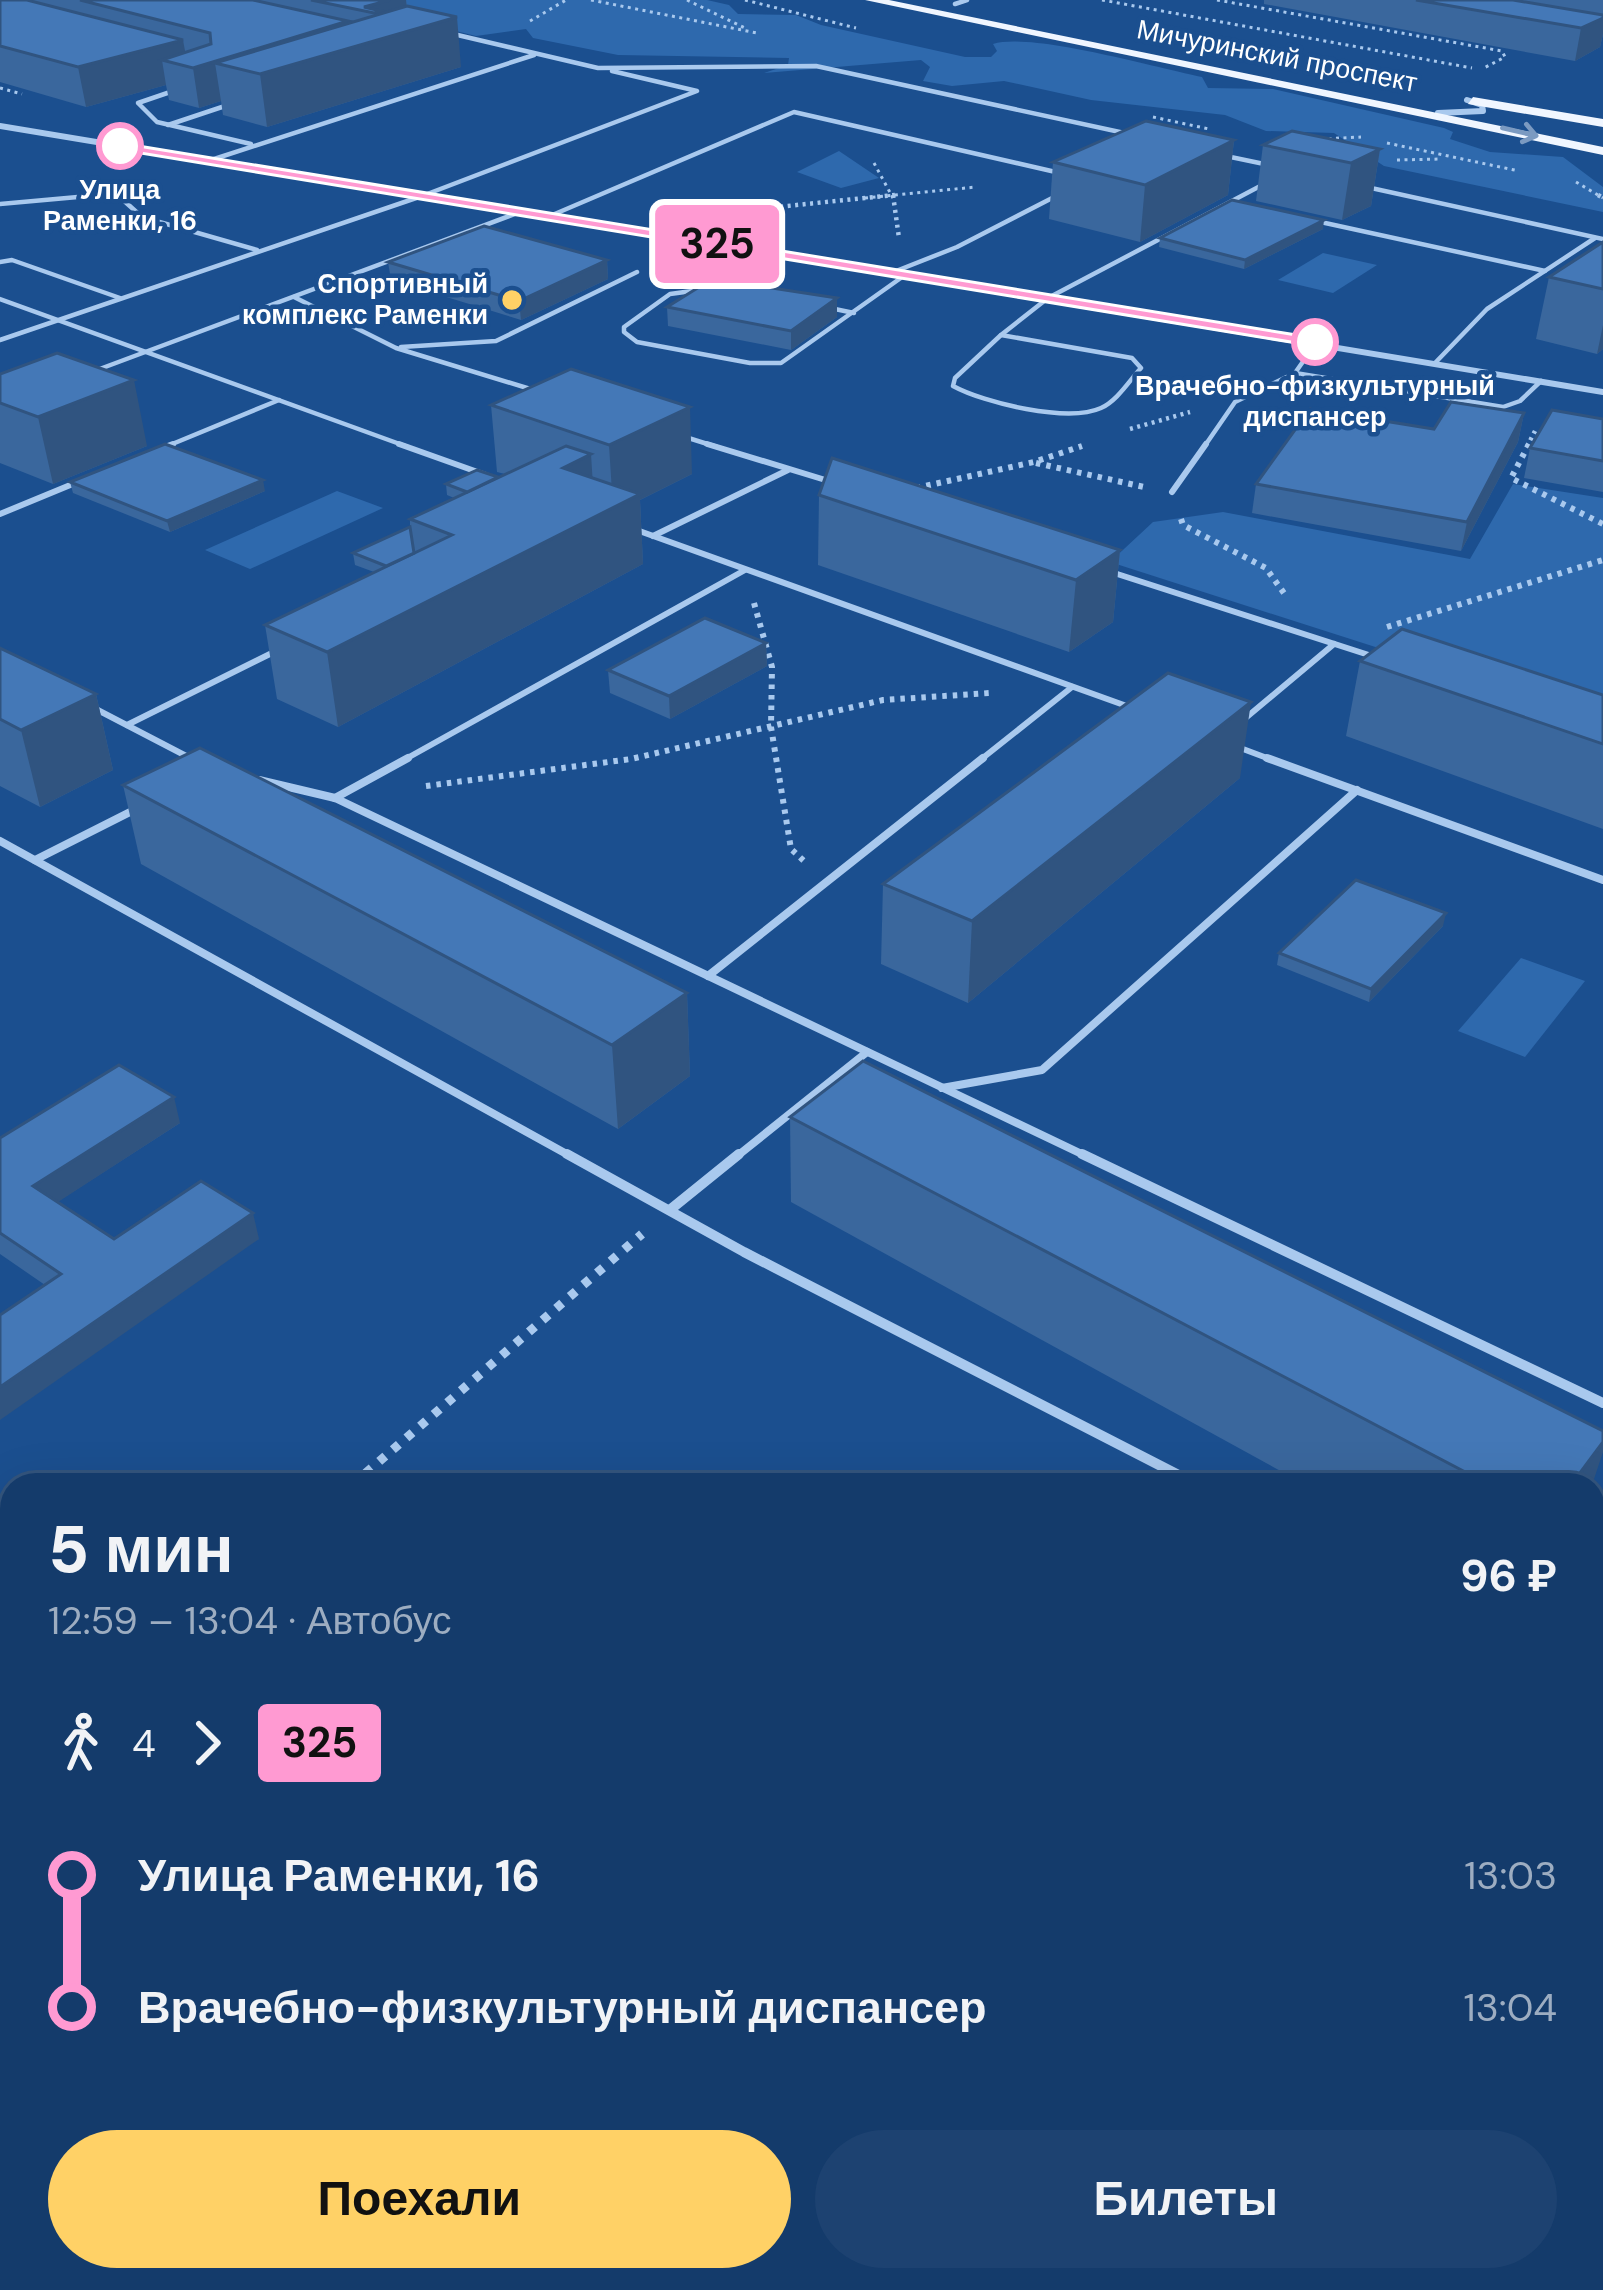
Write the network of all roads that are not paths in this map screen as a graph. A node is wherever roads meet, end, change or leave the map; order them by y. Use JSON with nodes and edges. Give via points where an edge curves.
{"nodes":[{"id":1,"x":871,"y":0,"type":"edge"},
{"id":2,"x":932,"y":0,"type":"edge"},
{"id":3,"x":961,"y":2,"type":"edge"},
{"id":4,"x":434,"y":30,"type":"dead end"},
{"id":5,"x":457,"y":35,"type":"junction"},
{"id":6,"x":437,"y":41,"type":"dead end"},
{"id":7,"x":537,"y":54,"type":"junction"},
{"id":8,"x":598,"y":68,"type":"junction"},
{"id":9,"x":1322,"y":73,"type":"dead end"},
{"id":10,"x":194,"y":84,"type":"edge"},
{"id":11,"x":1447,"y":96,"type":"dead end"},
{"id":12,"x":1467,"y":100,"type":"junction"},
{"id":13,"x":231,"y":104,"type":"edge"},
{"id":14,"x":1438,"y":113,"type":"junction"},
{"id":15,"x":1603,"y":123,"type":"edge"},
{"id":16,"x":168,"y":124,"type":"junction"},
{"id":17,"x":2,"y":128,"type":"edge"},
{"id":18,"x":1142,"y":137,"type":"edge"},
{"id":19,"x":251,"y":144,"type":"junction"},
{"id":20,"x":1603,"y":151,"type":"edge"},
{"id":21,"x":1208,"y":152,"type":"edge"},
{"id":22,"x":208,"y":161,"type":"junction"},
{"id":23,"x":1271,"y":166,"type":"dead end"},
{"id":24,"x":1079,"y":176,"type":"dead end"},
{"id":25,"x":1271,"y":181,"type":"edge"},
{"id":26,"x":1362,"y":186,"type":"edge"},
{"id":27,"x":1071,"y":189,"type":"edge"},
{"id":28,"x":422,"y":196,"type":"junction"},
{"id":29,"x":1229,"y":202,"type":"junction"},
{"id":30,"x":0,"y":204,"type":"edge"},
{"id":31,"x":1252,"y":207,"type":"edge"},
{"id":32,"x":520,"y":212,"type":"junction"},
{"id":33,"x":550,"y":217,"type":"junction"},
{"id":34,"x":1297,"y":217,"type":"edge"},
{"id":35,"x":1599,"y":238,"type":"edge"},
{"id":36,"x":260,"y":251,"type":"junction"},
{"id":37,"x":0,"y":262,"type":"edge"},
{"id":38,"x":1545,"y":271,"type":"junction"},
{"id":39,"x":637,"y":272,"type":"dead end"},
{"id":40,"x":891,"y":273,"type":"junction"},
{"id":41,"x":904,"y":275,"type":"junction"},
{"id":42,"x":715,"y":289,"type":"edge"},
{"id":43,"x":294,"y":297,"type":"junction"},
{"id":44,"x":1048,"y":298,"type":"junction"},
{"id":45,"x":0,"y":299,"type":"edge"},
{"id":46,"x":123,"y":299,"type":"junction"},
{"id":47,"x":808,"y":304,"type":"edge"},
{"id":48,"x":854,"y":313,"type":"junction"},
{"id":49,"x":58,"y":321,"type":"junction"},
{"id":50,"x":1000,"y":335,"type":"junction"},
{"id":51,"x":0,"y":340,"type":"edge"},
{"id":52,"x":1316,"y":343,"type":"junction"},
{"id":53,"x":396,"y":347,"type":"junction"},
{"id":54,"x":146,"y":352,"type":"junction"},
{"id":55,"x":1435,"y":363,"type":"junction"},
{"id":56,"x":1295,"y":373,"type":"junction"},
{"id":57,"x":74,"y":379,"type":"edge"},
{"id":58,"x":1541,"y":381,"type":"junction"},
{"id":59,"x":1603,"y":392,"type":"edge"},
{"id":60,"x":549,"y":395,"type":"edge"},
{"id":61,"x":279,"y":400,"type":"junction"},
{"id":62,"x":680,"y":436,"type":"dead end"},
{"id":63,"x":150,"y":453,"type":"edge"},
{"id":64,"x":790,"y":470,"type":"junction"},
{"id":65,"x":86,"y":479,"type":"edge"},
{"id":66,"x":503,"y":482,"type":"edge"},
{"id":67,"x":1172,"y":491,"type":"road end"},
{"id":68,"x":895,"y":502,"type":"edge"},
{"id":69,"x":0,"y":514,"type":"edge"},
{"id":70,"x":611,"y":521,"type":"edge"},
{"id":71,"x":653,"y":536,"type":"junction"},
{"id":72,"x":1093,"y":566,"type":"edge"},
{"id":73,"x":746,"y":569,"type":"junction"},
{"id":74,"x":296,"y":642,"type":"edge"},
{"id":75,"x":1334,"y":644,"type":"junction"},
{"id":76,"x":1392,"y":662,"type":"edge"},
{"id":77,"x":1072,"y":687,"type":"junction"},
{"id":78,"x":84,"y":703,"type":"edge"},
{"id":79,"x":1156,"y":717,"type":"edge"},
{"id":80,"x":127,"y":725,"type":"junction"},
{"id":81,"x":1236,"y":726,"type":"dead end"},
{"id":82,"x":1220,"y":740,"type":"edge"},
{"id":83,"x":195,"y":761,"type":"edge"},
{"id":84,"x":253,"y":779,"type":"edge"},
{"id":85,"x":1357,"y":790,"type":"junction"},
{"id":86,"x":335,"y":797,"type":"junction"},
{"id":87,"x":153,"y":800,"type":"edge"},
{"id":88,"x":0,"y":841,"type":"edge"},
{"id":89,"x":35,"y":860,"type":"junction"},
{"id":90,"x":1603,"y":880,"type":"edge"},
{"id":91,"x":708,"y":976,"type":"junction"},
{"id":92,"x":867,"y":1052,"type":"junction"},
{"id":93,"x":942,"y":1088,"type":"junction"},
{"id":94,"x":671,"y":1209,"type":"junction"},
{"id":95,"x":1603,"y":1403,"type":"edge"},
{"id":96,"x":1175,"y":1473,"type":"edge"}],
"edges":[{"from":1,"to":14,"type":"main road","name":"Мичуринский проспект"},
{"from":2,"to":3,"type":"main road","name":"Мичуринский проспект"},
{"from":3,"to":9,"type":"main road","name":"Мичуринский проспект"},
{"from":4,"to":5,"type":"lane"},
{"from":5,"to":6,"type":"lane"},
{"from":5,"to":7,"type":"lane"},
{"from":7,"to":8,"type":"lane"},
{"from":7,"to":19,"type":"lane"},
{"from":8,"to":18,"type":"lane","via":[[817,66]]},
{"from":8,"to":28,"type":"lane","via":[[697,91]]},
{"from":10,"to":16,"type":"lane","via":[[138,103]]},
{"from":11,"to":12,"type":"main road","name":"Мичуринский проспект"},
{"from":12,"to":14,"type":"street","via":[[1483,111]]},
{"from":12,"to":15,"type":"main road","name":"Мичуринский проспект"},
{"from":13,"to":16,"type":"lane"},
{"from":14,"to":20,"type":"main road","name":"Мичуринский проспект","one_way":true},
{"from":16,"to":19,"type":"lane"},
{"from":17,"to":22,"type":"street"},
{"from":19,"to":22,"type":"lane"},
{"from":21,"to":23,"type":"lane"},
{"from":22,"to":28,"type":"street"},
{"from":24,"to":33,"type":"lane","via":[[794,112]]},
{"from":25,"to":29,"type":"lane"},
{"from":26,"to":35,"type":"lane"},
{"from":27,"to":40,"type":"lane"},
{"from":28,"to":32,"type":"street"},
{"from":28,"to":36,"type":"lane"},
{"from":29,"to":31,"type":"lane"},
{"from":29,"to":44,"type":"lane"},
{"from":30,"to":36,"type":"lane","via":[[100,195],[122,199],[142,217]]},
{"from":32,"to":33,"type":"street"},
{"from":32,"to":43,"type":"lane"},
{"from":33,"to":40,"type":"street"},
{"from":34,"to":38,"type":"lane"},
{"from":35,"to":38,"type":"lane"},
{"from":36,"to":46,"type":"lane"},
{"from":37,"to":46,"type":"lane"},
{"from":38,"to":55,"type":"lane","via":[[1447,345]]},
{"from":39,"to":53,"type":"lane","via":[[496,341]]},
{"from":40,"to":41,"type":"street"},
{"from":41,"to":44,"type":"street"},
{"from":41,"to":48,"type":"lane"},
{"from":42,"to":48,"type":"lane","via":[[670,295],[624,332],[637,343],[766,364],[791,358]]},
{"from":43,"to":53,"type":"lane"},
{"from":43,"to":54,"type":"lane"},
{"from":44,"to":50,"type":"lane"},
{"from":44,"to":52,"type":"street"},
{"from":45,"to":49,"type":"lane"},
{"from":46,"to":49,"type":"lane"},
{"from":47,"to":48,"type":"lane"},
{"from":49,"to":51,"type":"lane"},
{"from":49,"to":54,"type":"lane"},
{"from":50,"to":50,"type":"lane","via":[[953,386],[1080,412],[1106,405],[1141,368],[1132,358]]},
{"from":52,"to":55,"type":"street"},
{"from":52,"to":56,"type":"lane"},
{"from":53,"to":60,"type":"lane"},
{"from":54,"to":57,"type":"lane"},
{"from":54,"to":61,"type":"lane"},
{"from":55,"to":58,"type":"street"},
{"from":56,"to":58,"type":"lane","via":[[1503,407]]},
{"from":56,"to":67,"type":"lane","via":[[1235,402]]},
{"from":58,"to":59,"type":"street"},
{"from":61,"to":63,"type":"lane"},
{"from":61,"to":66,"type":"lane"},
{"from":62,"to":64,"type":"lane"},
{"from":64,"to":68,"type":"lane"},
{"from":64,"to":71,"type":"lane"},
{"from":65,"to":69,"type":"lane"},
{"from":70,"to":71,"type":"lane"},
{"from":71,"to":73,"type":"lane"},
{"from":72,"to":75,"type":"lane"},
{"from":73,"to":77,"type":"lane"},
{"from":73,"to":86,"type":"lane"},
{"from":74,"to":80,"type":"lane"},
{"from":75,"to":76,"type":"lane"},
{"from":75,"to":81,"type":"lane"},
{"from":77,"to":79,"type":"lane"},
{"from":77,"to":91,"type":"lane"},
{"from":78,"to":80,"type":"lane"},
{"from":80,"to":83,"type":"lane"},
{"from":82,"to":85,"type":"lane"},
{"from":84,"to":86,"type":"lane"},
{"from":85,"to":90,"type":"lane"},
{"from":85,"to":93,"type":"lane","via":[[1042,1070]]},
{"from":86,"to":91,"type":"lane"},
{"from":87,"to":89,"type":"lane"},
{"from":88,"to":89,"type":"lane"},
{"from":89,"to":94,"type":"lane"},
{"from":91,"to":92,"type":"lane"},
{"from":92,"to":93,"type":"lane"},
{"from":92,"to":94,"type":"lane"},
{"from":93,"to":95,"type":"lane"},
{"from":94,"to":96,"type":"lane"}]}
